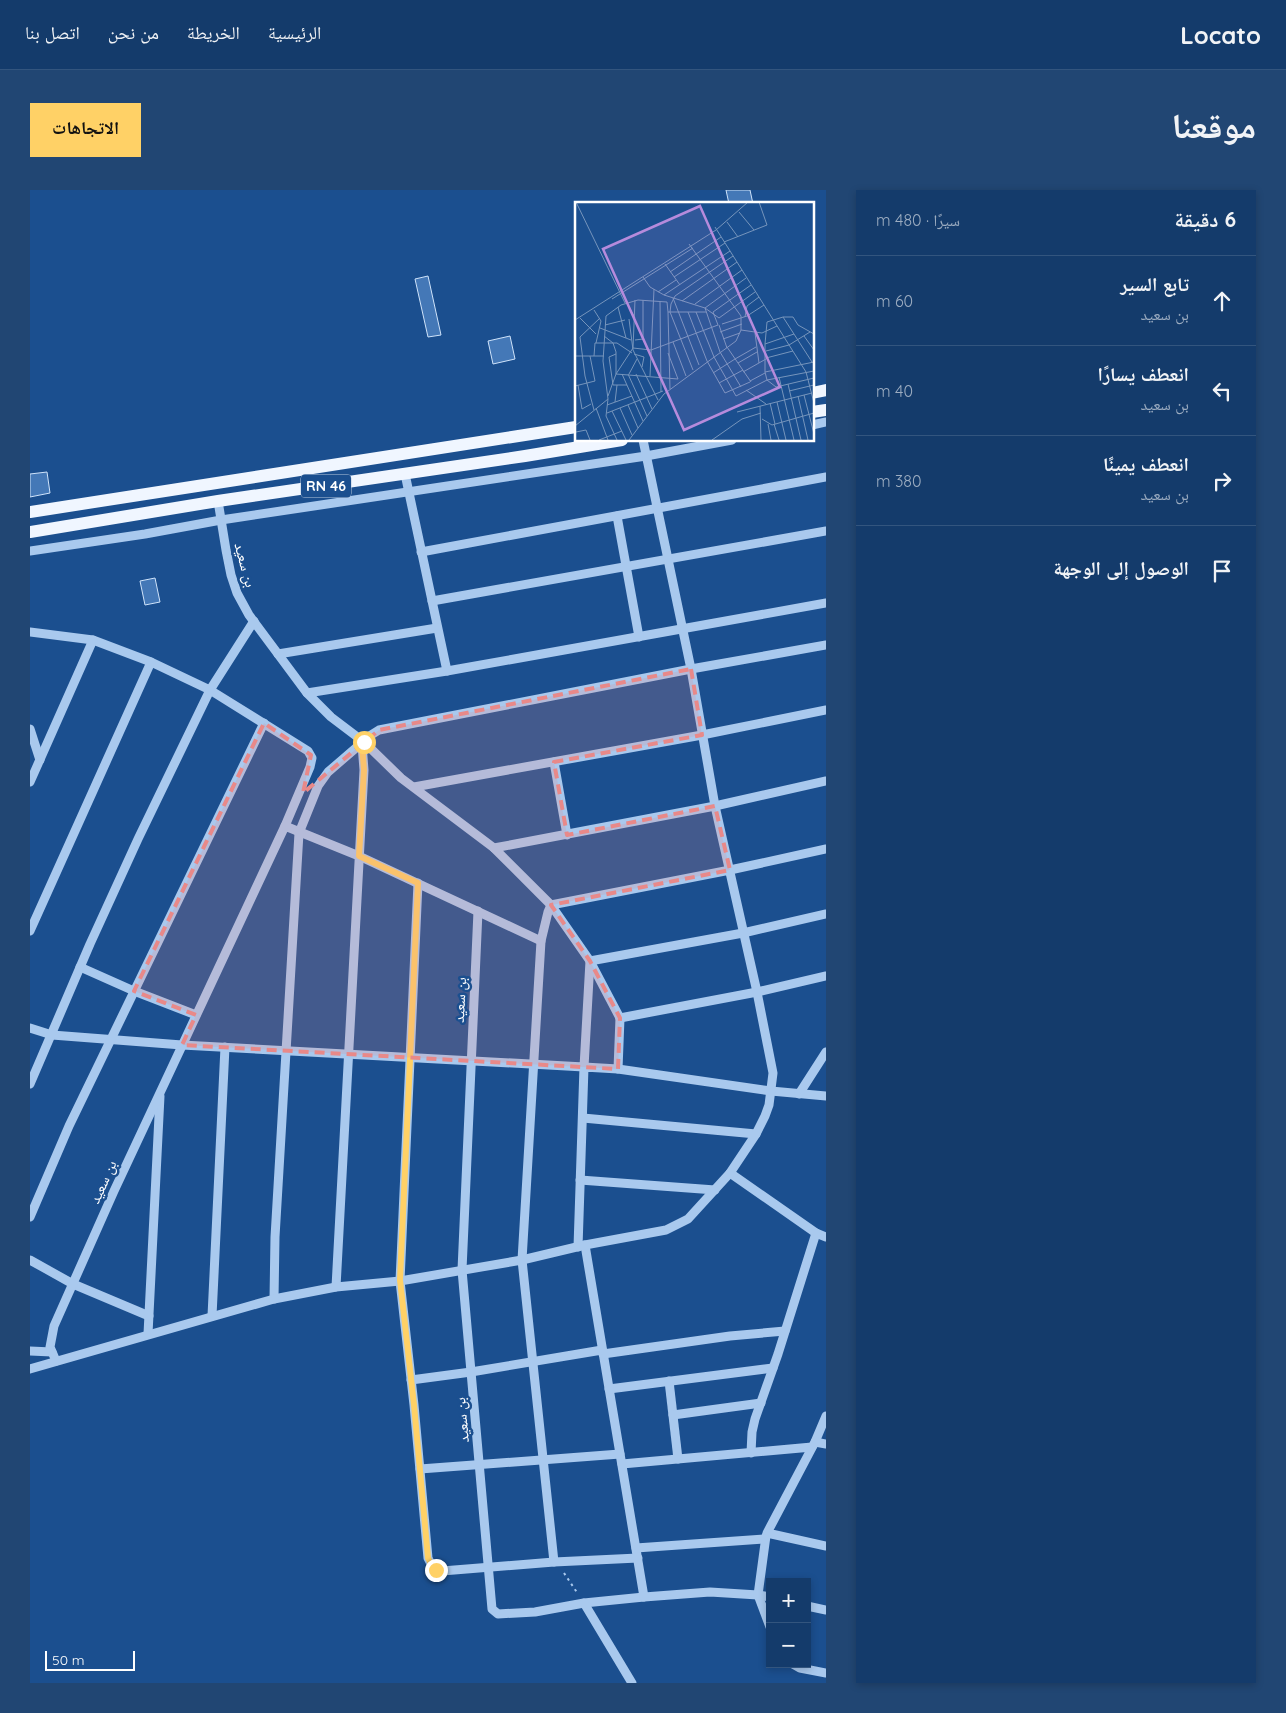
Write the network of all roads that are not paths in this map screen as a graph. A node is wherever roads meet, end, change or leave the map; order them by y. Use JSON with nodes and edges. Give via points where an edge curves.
{"nodes":[{"id":1,"x":575,"y":427,"type":"edge"},
{"id":2,"x":616,"y":441,"type":"edge"},
{"id":3,"x":643,"y":441,"type":"edge"},
{"id":4,"x":727,"y":441,"type":"edge"},
{"id":5,"x":646,"y":456,"type":"junction"},
{"id":6,"x":405,"y":474,"type":"junction"},
{"id":7,"x":826,"y":477,"type":"edge"},
{"id":8,"x":409,"y":493,"type":"junction"},
{"id":9,"x":218,"y":501,"type":"junction"},
{"id":10,"x":658,"y":509,"type":"junction"},
{"id":11,"x":30,"y":512,"type":"edge"},
{"id":12,"x":617,"y":516,"type":"junction"},
{"id":13,"x":220,"y":520,"type":"junction"},
{"id":14,"x":826,"y":531,"type":"edge"},
{"id":15,"x":30,"y":532,"type":"edge"},
{"id":16,"x":30,"y":551,"type":"edge"},
{"id":17,"x":421,"y":552,"type":"junction"},
{"id":18,"x":667,"y":558,"type":"junction"},
{"id":19,"x":626,"y":566,"type":"junction"},
{"id":20,"x":432,"y":601,"type":"junction"},
{"id":21,"x":826,"y":603,"type":"edge"},
{"id":22,"x":254,"y":621,"type":"junction"},
{"id":23,"x":437,"y":628,"type":"junction"},
{"id":24,"x":682,"y":629,"type":"junction"},
{"id":25,"x":30,"y":632,"type":"edge"},
{"id":26,"x":639,"y":637,"type":"junction"},
{"id":27,"x":93,"y":640,"type":"junction"},
{"id":28,"x":826,"y":645,"type":"edge"},
{"id":29,"x":278,"y":654,"type":"junction"},
{"id":30,"x":151,"y":662,"type":"junction"},
{"id":31,"x":690,"y":669,"type":"junction"},
{"id":32,"x":447,"y":670,"type":"junction"},
{"id":33,"x":210,"y":690,"type":"junction"},
{"id":34,"x":307,"y":693,"type":"junction"},
{"id":35,"x":826,"y":710,"type":"edge"},
{"id":36,"x":264,"y":723,"type":"junction"},
{"id":37,"x":30,"y":729,"type":"edge"},
{"id":38,"x":702,"y":735,"type":"junction"},
{"id":39,"x":363,"y":743,"type":"junction"},
{"id":40,"x":33,"y":748,"type":"edge"},
{"id":41,"x":40,"y":760,"type":"junction"},
{"id":42,"x":554,"y":762,"type":"junction"},
{"id":43,"x":826,"y":781,"type":"edge"},
{"id":44,"x":30,"y":782,"type":"edge"},
{"id":45,"x":414,"y":786,"type":"junction"},
{"id":46,"x":715,"y":806,"type":"junction"},
{"id":47,"x":284,"y":826,"type":"junction"},
{"id":48,"x":299,"y":833,"type":"junction"},
{"id":49,"x":567,"y":835,"type":"junction"},
{"id":50,"x":494,"y":848,"type":"junction"},
{"id":51,"x":826,"y":849,"type":"edge"},
{"id":52,"x":359,"y":856,"type":"junction"},
{"id":53,"x":730,"y":870,"type":"junction"},
{"id":54,"x":418,"y":883,"type":"junction"},
{"id":55,"x":551,"y":905,"type":"junction"},
{"id":56,"x":478,"y":911,"type":"junction"},
{"id":57,"x":826,"y":914,"type":"edge"},
{"id":58,"x":30,"y":932,"type":"edge"},
{"id":59,"x":743,"y":933,"type":"junction"},
{"id":60,"x":541,"y":941,"type":"junction"},
{"id":61,"x":590,"y":961,"type":"junction"},
{"id":62,"x":80,"y":967,"type":"junction"},
{"id":63,"x":826,"y":976,"type":"edge"},
{"id":64,"x":134,"y":991,"type":"junction"},
{"id":65,"x":757,"y":992,"type":"junction"},
{"id":66,"x":196,"y":1015,"type":"junction"},
{"id":67,"x":620,"y":1018,"type":"junction"},
{"id":68,"x":30,"y":1028,"type":"edge"},
{"id":69,"x":52,"y":1035,"type":"junction"},
{"id":70,"x":111,"y":1040,"type":"junction"},
{"id":71,"x":182,"y":1045,"type":"junction"},
{"id":72,"x":224,"y":1046,"type":"junction"},
{"id":73,"x":286,"y":1050,"type":"junction"},
{"id":74,"x":826,"y":1052,"type":"edge"},
{"id":75,"x":348,"y":1055,"type":"junction"},
{"id":76,"x":410,"y":1059,"type":"junction"},
{"id":77,"x":471,"y":1062,"type":"junction"},
{"id":78,"x":532,"y":1066,"type":"junction"},
{"id":79,"x":584,"y":1067,"type":"junction"},
{"id":80,"x":618,"y":1069,"type":"junction"},
{"id":81,"x":30,"y":1084,"type":"edge"},
{"id":82,"x":160,"y":1091,"type":"junction"},
{"id":83,"x":771,"y":1092,"type":"junction"},
{"id":84,"x":799,"y":1094,"type":"junction"},
{"id":85,"x":826,"y":1096,"type":"edge"},
{"id":86,"x":583,"y":1118,"type":"junction"},
{"id":87,"x":756,"y":1134,"type":"junction"},
{"id":88,"x":730,"y":1173,"type":"junction"},
{"id":89,"x":580,"y":1180,"type":"junction"},
{"id":90,"x":715,"y":1190,"type":"junction"},
{"id":91,"x":30,"y":1217,"type":"edge"},
{"id":92,"x":816,"y":1233,"type":"junction"},
{"id":93,"x":826,"y":1238,"type":"edge"},
{"id":94,"x":582,"y":1246,"type":"junction"},
{"id":95,"x":30,"y":1260,"type":"edge"},
{"id":96,"x":522,"y":1260,"type":"junction"},
{"id":97,"x":462,"y":1270,"type":"junction"},
{"id":98,"x":400,"y":1280,"type":"junction"},
{"id":99,"x":73,"y":1284,"type":"junction"},
{"id":100,"x":336,"y":1287,"type":"junction"},
{"id":101,"x":274,"y":1299,"type":"junction"},
{"id":102,"x":149,"y":1316,"type":"junction"},
{"id":103,"x":212,"y":1316,"type":"junction"},
{"id":104,"x":785,"y":1331,"type":"junction"},
{"id":105,"x":148,"y":1334,"type":"junction"},
{"id":106,"x":30,"y":1351,"type":"edge"},
{"id":107,"x":603,"y":1352,"type":"junction"},
{"id":108,"x":54,"y":1356,"type":"junction"},
{"id":109,"x":532,"y":1362,"type":"junction"},
{"id":110,"x":773,"y":1368,"type":"junction"},
{"id":111,"x":30,"y":1369,"type":"edge"},
{"id":112,"x":471,"y":1372,"type":"junction"},
{"id":113,"x":411,"y":1380,"type":"junction"},
{"id":114,"x":669,"y":1381,"type":"junction"},
{"id":115,"x":609,"y":1389,"type":"junction"},
{"id":116,"x":761,"y":1403,"type":"junction"},
{"id":117,"x":673,"y":1415,"type":"junction"},
{"id":118,"x":826,"y":1416,"type":"edge"},
{"id":119,"x":826,"y":1444,"type":"edge"},
{"id":120,"x":813,"y":1445,"type":"junction"},
{"id":121,"x":751,"y":1453,"type":"junction"},
{"id":122,"x":620,"y":1454,"type":"junction"},
{"id":123,"x":678,"y":1459,"type":"junction"},
{"id":124,"x":543,"y":1460,"type":"junction"},
{"id":125,"x":622,"y":1464,"type":"junction"},
{"id":126,"x":480,"y":1465,"type":"junction"},
{"id":127,"x":420,"y":1469,"type":"junction"},
{"id":128,"x":766,"y":1536,"type":"junction"},
{"id":129,"x":826,"y":1546,"type":"edge"},
{"id":130,"x":636,"y":1548,"type":"junction"},
{"id":131,"x":638,"y":1558,"type":"junction"},
{"id":132,"x":554,"y":1562,"type":"junction"},
{"id":133,"x":489,"y":1568,"type":"junction"},
{"id":134,"x":758,"y":1594,"type":"junction"},
{"id":135,"x":766,"y":1596,"type":"edge"},
{"id":136,"x":644,"y":1597,"type":"junction"},
{"id":137,"x":584,"y":1603,"type":"junction"},
{"id":138,"x":811,"y":1607,"type":"edge"},
{"id":139,"x":826,"y":1610,"type":"edge"},
{"id":140,"x":769,"y":1623,"type":"edge"},
{"id":141,"x":800,"y":1668,"type":"edge"},
{"id":142,"x":826,"y":1673,"type":"edge"},
{"id":143,"x":632,"y":1683,"type":"edge"}],
"edges":[{"from":1,"to":11,"type":"main road","number":"RN 46"},
{"from":2,"to":6,"type":"main road","number":"RN 46"},
{"from":3,"to":5,"type":"street"},
{"from":4,"to":5,"type":"street"},
{"from":5,"to":8,"type":"street"},
{"from":5,"to":10,"type":"street"},
{"from":6,"to":8,"type":"street"},
{"from":6,"to":9,"type":"main road","number":"RN 46"},
{"from":7,"to":10,"type":"street"},
{"from":8,"to":13,"type":"street"},
{"from":8,"to":17,"type":"street"},
{"from":9,"to":13,"type":"street","name":"بن سعيد"},
{"from":9,"to":15,"type":"main road","number":"RN 46"},
{"from":10,"to":12,"type":"street"},
{"from":10,"to":18,"type":"street"},
{"from":12,"to":17,"type":"street"},
{"from":12,"to":19,"type":"street"},
{"from":13,"to":16,"type":"street"},
{"from":13,"to":22,"type":"street","name":"بن سعيد","via":[[237,593]]},
{"from":14,"to":18,"type":"street"},
{"from":17,"to":20,"type":"street"},
{"from":18,"to":19,"type":"street"},
{"from":18,"to":24,"type":"street"},
{"from":19,"to":20,"type":"street"},
{"from":19,"to":26,"type":"street"},
{"from":20,"to":23,"type":"street"},
{"from":21,"to":24,"type":"street"},
{"from":22,"to":29,"type":"street","name":"بن سعيد"},
{"from":22,"to":33,"type":"street"},
{"from":23,"to":29,"type":"street"},
{"from":23,"to":32,"type":"street"},
{"from":24,"to":26,"type":"street"},
{"from":24,"to":31,"type":"street"},
{"from":25,"to":27,"type":"street"},
{"from":26,"to":32,"type":"street"},
{"from":27,"to":30,"type":"street"},
{"from":27,"to":41,"type":"street"},
{"from":28,"to":31,"type":"street"},
{"from":29,"to":34,"type":"street","name":"بن سعيد"},
{"from":30,"to":33,"type":"street"},
{"from":30,"to":58,"type":"street"},
{"from":31,"to":38,"type":"street"},
{"from":31,"to":39,"type":"street","via":[[379,730]]},
{"from":32,"to":34,"type":"street"},
{"from":33,"to":36,"type":"street"},
{"from":33,"to":62,"type":"street"},
{"from":34,"to":39,"type":"street","name":"بن سعيد"},
{"from":35,"to":38,"type":"street"},
{"from":36,"to":47,"type":"street","name":"بن سعيد","via":[[308,751],[312,758]]},
{"from":36,"to":64,"type":"street"},
{"from":37,"to":40,"type":"street"},
{"from":38,"to":42,"type":"street"},
{"from":38,"to":46,"type":"street"},
{"from":39,"to":45,"type":"street","name":"بن سعيد"},
{"from":39,"to":48,"type":"street","via":[[322,779]]},
{"from":39,"to":52,"type":"street"},
{"from":40,"to":41,"type":"street"},
{"from":41,"to":44,"type":"street"},
{"from":42,"to":45,"type":"street"},
{"from":42,"to":49,"type":"street"},
{"from":43,"to":46,"type":"street"},
{"from":45,"to":50,"type":"street","name":"بن سعيد"},
{"from":46,"to":49,"type":"street"},
{"from":46,"to":53,"type":"street"},
{"from":47,"to":48,"type":"street"},
{"from":47,"to":66,"type":"street","name":"بن سعيد"},
{"from":48,"to":52,"type":"street"},
{"from":48,"to":73,"type":"street"},
{"from":49,"to":50,"type":"street"},
{"from":50,"to":55,"type":"street","name":"بن سعيد"},
{"from":51,"to":53,"type":"street"},
{"from":52,"to":54,"type":"street"},
{"from":52,"to":75,"type":"street"},
{"from":53,"to":55,"type":"street"},
{"from":53,"to":59,"type":"street"},
{"from":54,"to":56,"type":"street"},
{"from":54,"to":76,"type":"street"},
{"from":55,"to":60,"type":"street"},
{"from":55,"to":61,"type":"street","name":"بن سعيد"},
{"from":56,"to":60,"type":"street"},
{"from":56,"to":77,"type":"street","name":"بن سعيد"},
{"from":57,"to":59,"type":"street"},
{"from":59,"to":61,"type":"street"},
{"from":59,"to":65,"type":"street"},
{"from":60,"to":78,"type":"street"},
{"from":61,"to":67,"type":"street","name":"بن سعيد"},
{"from":61,"to":79,"type":"street"},
{"from":62,"to":64,"type":"street"},
{"from":62,"to":69,"type":"street"},
{"from":63,"to":65,"type":"street"},
{"from":64,"to":66,"type":"street"},
{"from":64,"to":70,"type":"street"},
{"from":65,"to":67,"type":"street"},
{"from":65,"to":83,"type":"street","via":[[773,1073]]},
{"from":66,"to":71,"type":"street","name":"بن سعيد"},
{"from":67,"to":80,"type":"street"},
{"from":68,"to":69,"type":"street"},
{"from":69,"to":70,"type":"street"},
{"from":69,"to":81,"type":"street"},
{"from":70,"to":71,"type":"street"},
{"from":70,"to":91,"type":"street"},
{"from":71,"to":72,"type":"street"},
{"from":71,"to":82,"type":"street","name":"بن سعيد"},
{"from":72,"to":73,"type":"street"},
{"from":72,"to":103,"type":"street"},
{"from":73,"to":75,"type":"street"},
{"from":73,"to":101,"type":"street"},
{"from":74,"to":84,"type":"street"},
{"from":75,"to":76,"type":"street"},
{"from":75,"to":100,"type":"street"},
{"from":76,"to":77,"type":"street"},
{"from":76,"to":98,"type":"street"},
{"from":77,"to":78,"type":"street"},
{"from":77,"to":97,"type":"street","name":"بن سعيد"},
{"from":78,"to":79,"type":"street"},
{"from":78,"to":96,"type":"street"},
{"from":79,"to":80,"type":"street"},
{"from":79,"to":86,"type":"street"},
{"from":80,"to":83,"type":"street"},
{"from":82,"to":99,"type":"street","name":"بن سعيد"},
{"from":82,"to":102,"type":"street"},
{"from":83,"to":84,"type":"street"},
{"from":83,"to":87,"type":"street","via":[[766,1116]]},
{"from":84,"to":85,"type":"street"},
{"from":86,"to":87,"type":"street"},
{"from":86,"to":89,"type":"street"},
{"from":87,"to":88,"type":"street"},
{"from":88,"to":90,"type":"street"},
{"from":88,"to":92,"type":"street"},
{"from":89,"to":90,"type":"street"},
{"from":89,"to":94,"type":"street"},
{"from":90,"to":94,"type":"street","via":[[688,1219],[676,1226],[648,1235]]},
{"from":92,"to":93,"type":"street"},
{"from":92,"to":104,"type":"street"},
{"from":94,"to":96,"type":"street"},
{"from":94,"to":107,"type":"street"},
{"from":95,"to":99,"type":"street"},
{"from":96,"to":97,"type":"street"},
{"from":96,"to":109,"type":"street"},
{"from":97,"to":98,"type":"street"},
{"from":97,"to":112,"type":"street","name":"بن سعيد"},
{"from":98,"to":100,"type":"street"},
{"from":98,"to":113,"type":"street"},
{"from":99,"to":102,"type":"street"},
{"from":99,"to":108,"type":"street","name":"بن سعيد","via":[[54,1326],[50,1342]]},
{"from":100,"to":101,"type":"street"},
{"from":101,"to":103,"type":"street"},
{"from":102,"to":105,"type":"street"},
{"from":103,"to":105,"type":"street"},
{"from":104,"to":107,"type":"street"},
{"from":104,"to":110,"type":"street"},
{"from":105,"to":108,"type":"street"},
{"from":106,"to":108,"type":"street"},
{"from":107,"to":109,"type":"street"},
{"from":107,"to":115,"type":"street"},
{"from":108,"to":111,"type":"street"},
{"from":109,"to":112,"type":"street"},
{"from":109,"to":124,"type":"street"},
{"from":110,"to":114,"type":"street"},
{"from":110,"to":116,"type":"street"},
{"from":112,"to":113,"type":"street"},
{"from":112,"to":126,"type":"street","name":"بن سعيد"},
{"from":113,"to":127,"type":"street"},
{"from":114,"to":115,"type":"street"},
{"from":114,"to":117,"type":"street"},
{"from":115,"to":122,"type":"street"},
{"from":116,"to":117,"type":"street"},
{"from":116,"to":121,"type":"street","via":[[752,1432]]},
{"from":117,"to":123,"type":"street"},
{"from":118,"to":120,"type":"street"},
{"from":119,"to":120,"type":"street"},
{"from":120,"to":121,"type":"street"},
{"from":120,"to":128,"type":"street"},
{"from":121,"to":123,"type":"street"},
{"from":122,"to":124,"type":"street"},
{"from":122,"to":125,"type":"street"},
{"from":123,"to":125,"type":"street"},
{"from":124,"to":126,"type":"street"},
{"from":124,"to":132,"type":"street"},
{"from":125,"to":130,"type":"street"},
{"from":126,"to":127,"type":"street"},
{"from":126,"to":133,"type":"street","name":"بن سعيد"},
{"from":127,"to":133,"type":"street","via":[[428,1558],[432,1566],[442,1571]]},
{"from":128,"to":129,"type":"street"},
{"from":128,"to":130,"type":"street"},
{"from":128,"to":134,"type":"street"},
{"from":130,"to":131,"type":"street"},
{"from":131,"to":132,"type":"street"},
{"from":131,"to":136,"type":"street"},
{"from":132,"to":133,"type":"street"},
{"from":133,"to":137,"type":"street","name":"بن سعيد","via":[[492,1605],[498,1614]]},
{"from":134,"to":135,"type":"street"},
{"from":134,"to":136,"type":"street","via":[[710,1592]]},
{"from":134,"to":140,"type":"street"},
{"from":136,"to":137,"type":"street"},
{"from":137,"to":143,"type":"street"},
{"from":138,"to":139,"type":"street"},
{"from":141,"to":142,"type":"street"}]}
